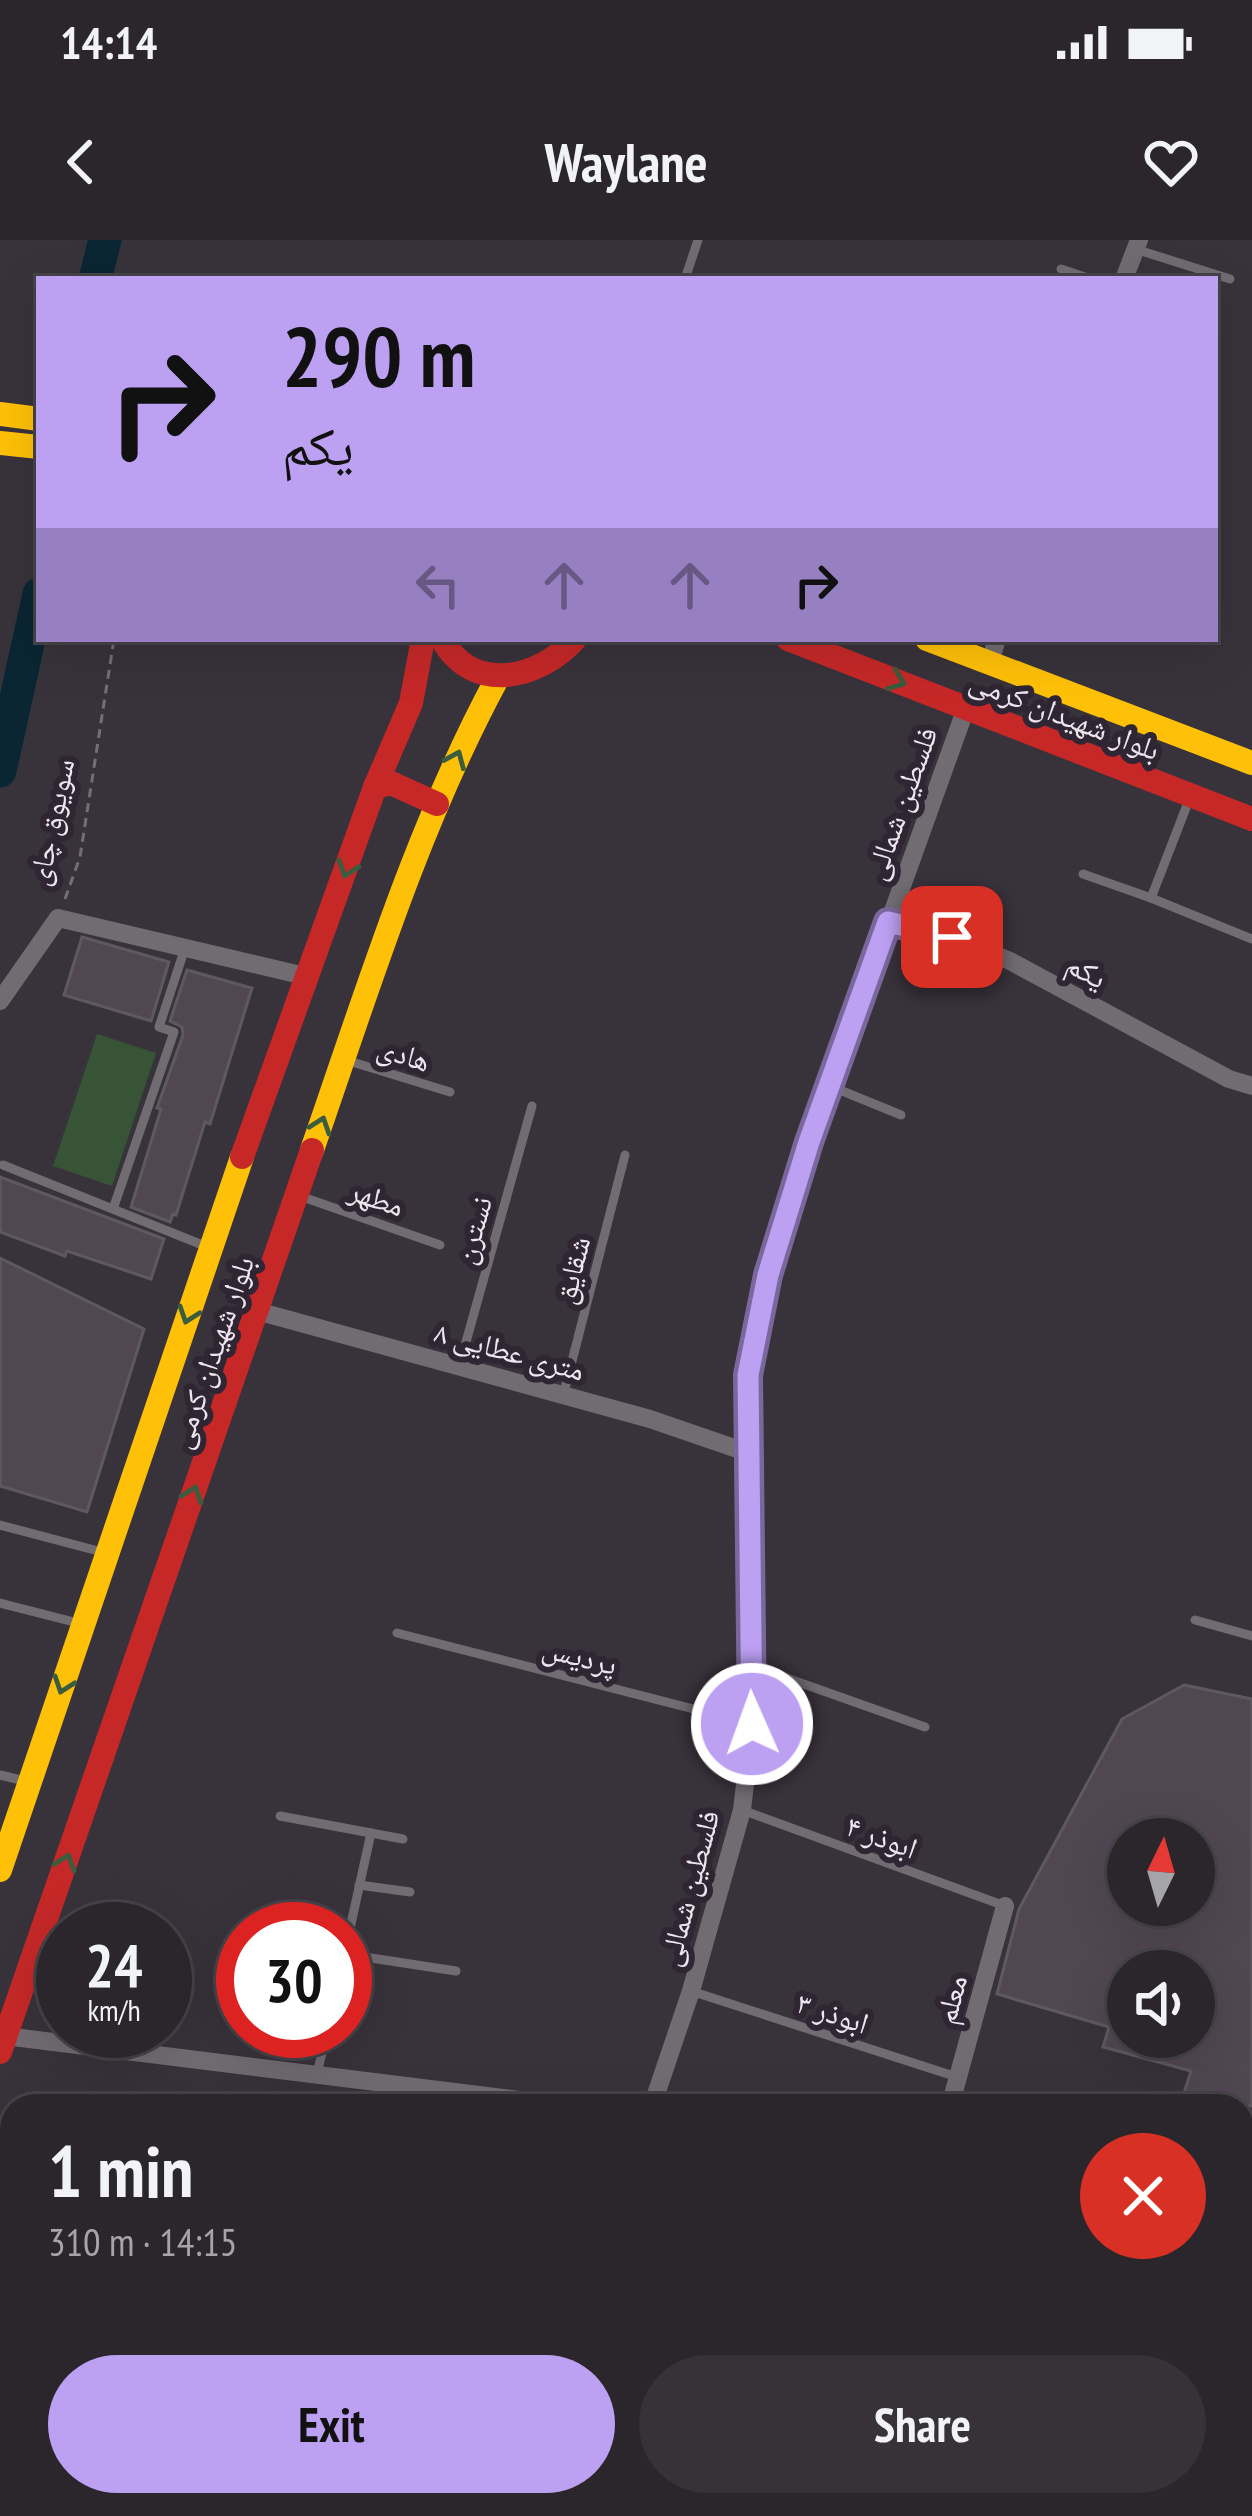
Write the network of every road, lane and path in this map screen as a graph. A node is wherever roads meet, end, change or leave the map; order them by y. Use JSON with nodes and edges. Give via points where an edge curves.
{"nodes":[{"id":1,"x":698,"y":240,"type":"edge"},
{"id":2,"x":1137,"y":244,"type":"edge"},
{"id":3,"x":1061,"y":269,"type":"dead end"},
{"id":4,"x":686,"y":276,"type":"edge"},
{"id":5,"x":1082,"y":276,"type":"edge"},
{"id":6,"x":1125,"y":276,"type":"edge"},
{"id":7,"x":1230,"y":279,"type":"dead end"},
{"id":8,"x":0,"y":414,"type":"edge"},
{"id":9,"x":36,"y":419,"type":"edge"},
{"id":10,"x":0,"y":442,"type":"edge"},
{"id":11,"x":36,"y":447,"type":"edge"},
{"id":12,"x":114,"y":642,"type":"edge"},
{"id":13,"x":422,"y":642,"type":"edge"},
{"id":14,"x":443,"y":642,"type":"edge"},
{"id":15,"x":572,"y":642,"type":"edge"},
{"id":16,"x":796,"y":642,"type":"edge"},
{"id":17,"x":945,"y":642,"type":"edge"},
{"id":18,"x":994,"y":650,"type":"edge"},
{"id":19,"x":497,"y":680,"type":"junction"},
{"id":20,"x":966,"y":708,"type":"junction"},
{"id":21,"x":1252,"y":763,"type":"edge"},
{"id":22,"x":375,"y":787,"type":"junction"},
{"id":23,"x":1191,"y":795,"type":"junction"},
{"id":24,"x":437,"y":804,"type":"junction"},
{"id":25,"x":1252,"y":819,"type":"edge"},
{"id":26,"x":1083,"y":874,"type":"dead end"},
{"id":27,"x":1150,"y":898,"type":"junction"},
{"id":28,"x":58,"y":918,"type":"junction"},
{"id":29,"x":888,"y":922,"type":"junction"},
{"id":30,"x":1252,"y":939,"type":"edge"},
{"id":31,"x":185,"y":948,"type":"junction"},
{"id":32,"x":309,"y":977,"type":"junction"},
{"id":33,"x":0,"y":1001,"type":"edge"},
{"id":34,"x":344,"y":1059,"type":"junction"},
{"id":35,"x":830,"y":1086,"type":"junction"},
{"id":36,"x":1252,"y":1086,"type":"edge"},
{"id":37,"x":450,"y":1092,"type":"dead end"},
{"id":38,"x":532,"y":1106,"type":"dead end"},
{"id":39,"x":901,"y":1115,"type":"dead end"},
{"id":40,"x":625,"y":1155,"type":"dead end"},
{"id":41,"x":2,"y":1165,"type":"edge"},
{"id":42,"x":297,"y":1195,"type":"junction"},
{"id":43,"x":113,"y":1209,"type":"junction"},
{"id":44,"x":440,"y":1245,"type":"dead end"},
{"id":45,"x":210,"y":1248,"type":"junction"},
{"id":46,"x":256,"y":1311,"type":"junction"},
{"id":47,"x":459,"y":1367,"type":"junction"},
{"id":48,"x":563,"y":1396,"type":"junction"},
{"id":49,"x":746,"y":1452,"type":"junction"},
{"id":50,"x":0,"y":1525,"type":"edge"},
{"id":51,"x":107,"y":1553,"type":"junction"},
{"id":52,"x":0,"y":1603,"type":"edge"},
{"id":53,"x":1195,"y":1620,"type":"dead end"},
{"id":54,"x":83,"y":1624,"type":"junction"},
{"id":55,"x":397,"y":1633,"type":"dead end"},
{"id":56,"x":1252,"y":1636,"type":"edge"},
{"id":57,"x":750,"y":1665,"type":"junction"},
{"id":58,"x":752,"y":1724,"type":"junction"},
{"id":59,"x":926,"y":1727,"type":"dead end"},
{"id":60,"x":0,"y":1774,"type":"edge"},
{"id":61,"x":30,"y":1782,"type":"junction"},
{"id":62,"x":742,"y":1810,"type":"junction"},
{"id":63,"x":280,"y":1816,"type":"dead end"},
{"id":64,"x":370,"y":1833,"type":"junction"},
{"id":65,"x":403,"y":1839,"type":"dead end"},
{"id":66,"x":0,"y":1870,"type":"edge"},
{"id":67,"x":359,"y":1885,"type":"junction"},
{"id":68,"x":410,"y":1892,"type":"dead end"},
{"id":69,"x":355,"y":1902,"type":"edge"},
{"id":70,"x":1005,"y":1906,"type":"joint"},
{"id":71,"x":372,"y":1957,"type":"edge"},
{"id":72,"x":456,"y":1971,"type":"dead end"},
{"id":73,"x":691,"y":1991,"type":"junction"},
{"id":74,"x":3,"y":2044,"type":"edge"},
{"id":75,"x":321,"y":2058,"type":"edge"},
{"id":76,"x":317,"y":2074,"type":"junction"},
{"id":77,"x":960,"y":2078,"type":"junction"},
{"id":78,"x":417,"y":2094,"type":"edge"},
{"id":79,"x":656,"y":2094,"type":"edge"},
{"id":80,"x":954,"y":2094,"type":"edge"}],
"edges":[{"from":1,"to":4,"type":"lane"},
{"from":2,"to":6,"type":"street"},
{"from":2,"to":7,"type":"lane"},
{"from":3,"to":5,"type":"lane"},
{"from":8,"to":9,"type":"main road"},
{"from":10,"to":11,"type":"main road"},
{"from":12,"to":28,"type":"path","name":"سویوق چای","via":[[80,857]]},
{"from":13,"to":22,"type":"main road","name":"بلوار شهیدان کرمی","via":[[411,704]]},
{"from":14,"to":19,"type":"main road"},
{"from":15,"to":19,"type":"main road","via":[[538,670]]},
{"from":16,"to":20,"type":"main road","name":"بلوار شهیدان کرمی","one_way":true},
{"from":17,"to":18,"type":"main road","name":"بلوار شهیدان کرمی"},
{"from":18,"to":21,"type":"main road","name":"بلوار شهیدان کرمی"},
{"from":24,"to":19,"type":"main road","name":"بلوار شهیدان کرمی","one_way":true},
{"from":20,"to":23,"type":"main road","name":"بلوار شهیدان کرمی"},
{"from":20,"to":29,"type":"street","name":"فلسطین شمالی"},
{"from":22,"to":24,"type":"main road","via":[[392,784]]},
{"from":22,"to":32,"type":"main road","name":"بلوار شهیدان کرمی","one_way":true},
{"from":23,"to":25,"type":"main road","name":"بلوار شهیدان کرمی"},
{"from":23,"to":27,"type":"lane"},
{"from":24,"to":34,"type":"main road","name":"بلوار شهیدان کرمی"},
{"from":26,"to":27,"type":"lane"},
{"from":27,"to":30,"type":"lane"},
{"from":28,"to":31,"type":"street"},
{"from":28,"to":33,"type":"street","name":"سویوق چای"},
{"from":29,"to":35,"type":"street","name":"فلسطین شمالی"},
{"from":29,"to":36,"type":"street","name":"یکم","via":[[1010,962]]},
{"from":31,"to":32,"type":"street"},
{"from":31,"to":43,"type":"lane","via":[[159,1027],[174,1032]]},
{"from":32,"to":45,"type":"main road","name":"بلوار شهیدان کرمی"},
{"from":34,"to":37,"type":"lane","name":"هادی"},
{"from":42,"to":34,"type":"main road","name":"بلوار شهیدان کرمی","one_way":true},
{"from":35,"to":39,"type":"lane"},
{"from":35,"to":49,"type":"street","name":"فلسطین شمالی","via":[[768,1275],[748,1375]]},
{"from":38,"to":47,"type":"lane","name":"نسترن"},
{"from":40,"to":48,"type":"lane","name":"شقایق"},
{"from":41,"to":43,"type":"lane"},
{"from":42,"to":44,"type":"lane","name":"مطهر"},
{"from":42,"to":46,"type":"main road","name":"بلوار شهیدان کرمی"},
{"from":43,"to":45,"type":"lane"},
{"from":45,"to":51,"type":"main road","name":"بلوار شهیدان کرمی","one_way":true},
{"from":46,"to":47,"type":"street","name":"۸ متری عطایی"},
{"from":74,"to":46,"type":"main road","name":"بلوار شهیدان کرمی","one_way":true},
{"from":47,"to":48,"type":"street","name":"۸ متری عطایی"},
{"from":48,"to":49,"type":"street","name":"۸ متری عطایی"},
{"from":49,"to":57,"type":"street","name":"فلسطین شمالی"},
{"from":50,"to":51,"type":"lane"},
{"from":51,"to":54,"type":"main road","name":"بلوار شهیدان کرمی"},
{"from":52,"to":54,"type":"lane"},
{"from":53,"to":56,"type":"lane"},
{"from":54,"to":61,"type":"main road","name":"بلوار شهیدان کرمی","one_way":true},
{"from":55,"to":58,"type":"lane","name":"پردیس"},
{"from":57,"to":58,"type":"street","name":"فلسطین شمالی"},
{"from":57,"to":59,"type":"lane"},
{"from":58,"to":62,"type":"street","name":"فلسطین شمالی"},
{"from":60,"to":61,"type":"lane"},
{"from":61,"to":66,"type":"main road","name":"بلوار شهیدان کرمی"},
{"from":62,"to":70,"type":"lane","name":"ابوذر ۴"},
{"from":62,"to":73,"type":"street","name":"فلسطین شمالی"},
{"from":63,"to":64,"type":"lane"},
{"from":64,"to":65,"type":"lane"},
{"from":64,"to":67,"type":"lane"},
{"from":67,"to":68,"type":"lane"},
{"from":67,"to":69,"type":"lane"},
{"from":70,"to":77,"type":"street","name":"معلم"},
{"from":71,"to":72,"type":"lane"},
{"from":73,"to":77,"type":"lane","name":"ابوذر ۳"},
{"from":73,"to":79,"type":"street","name":"فلسطین شمالی"},
{"from":74,"to":76,"type":"street"},
{"from":75,"to":76,"type":"lane"},
{"from":76,"to":78,"type":"street"},
{"from":77,"to":80,"type":"street","name":"معلم"}]}
